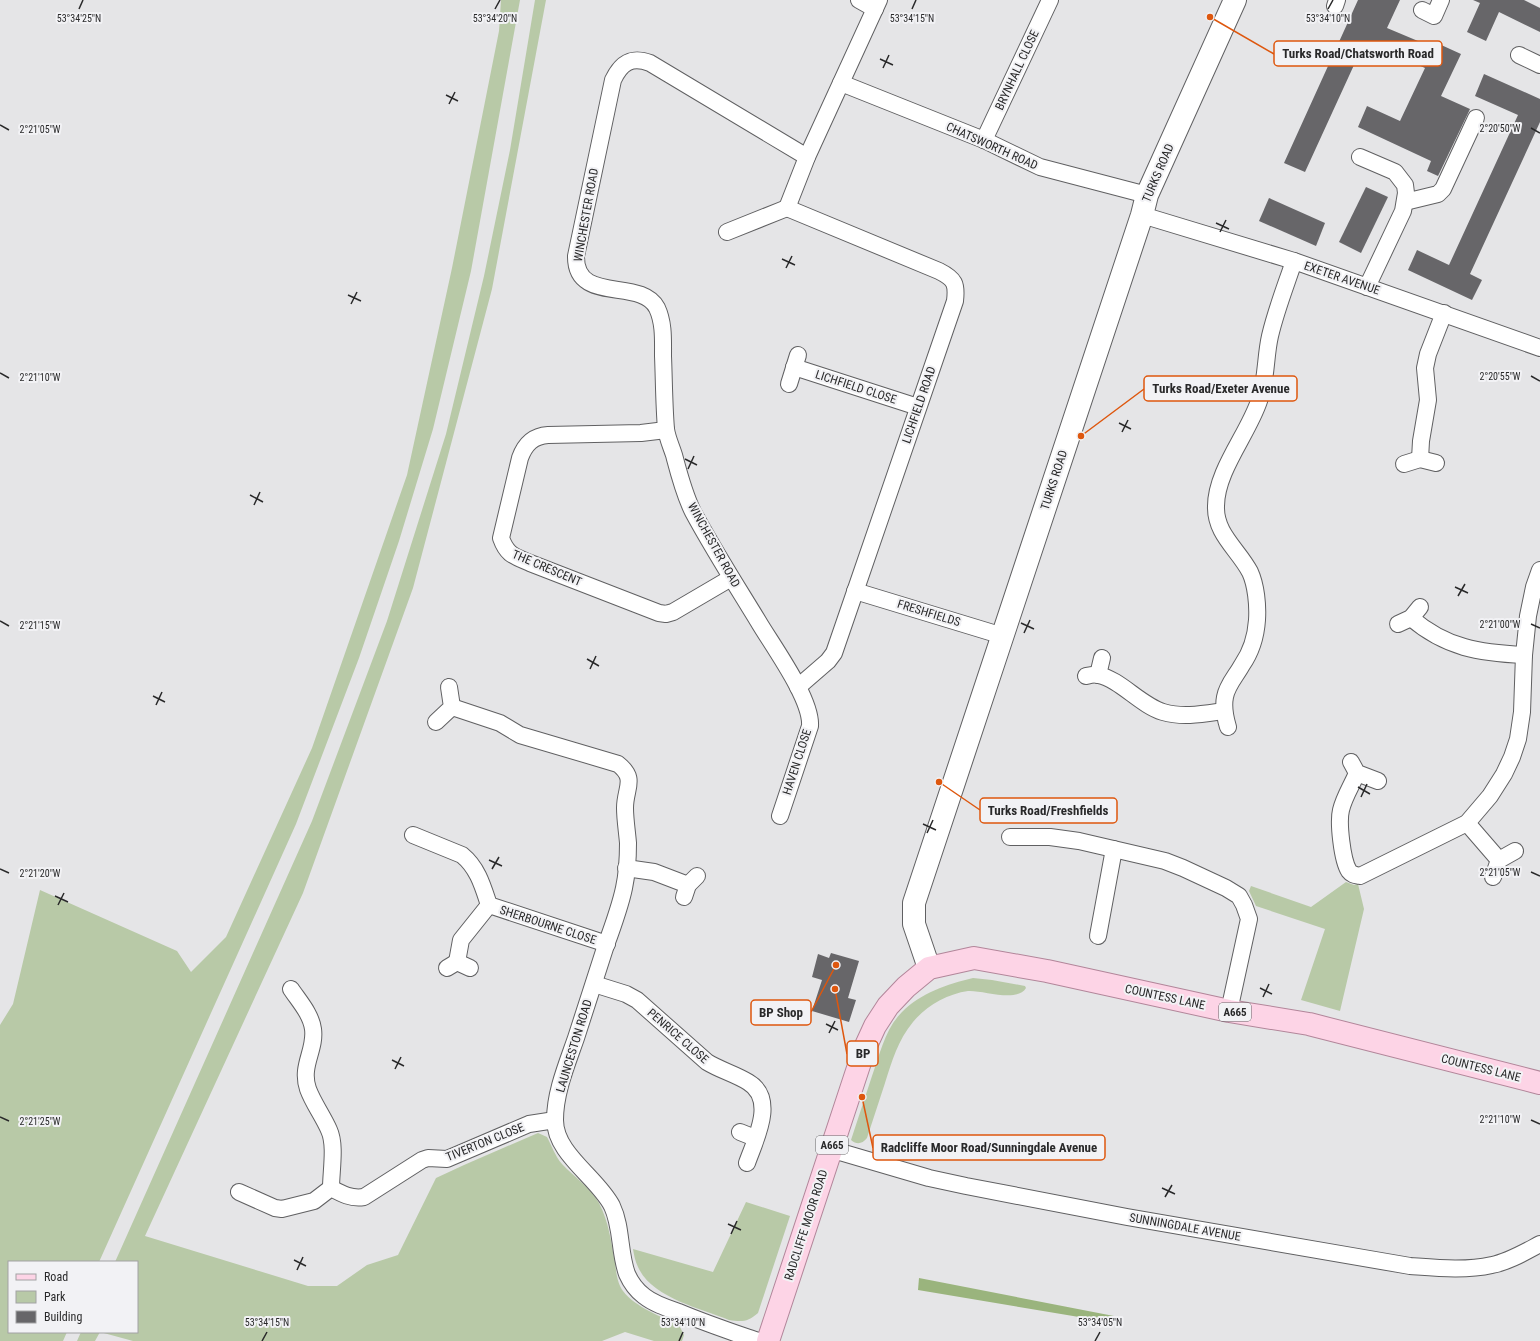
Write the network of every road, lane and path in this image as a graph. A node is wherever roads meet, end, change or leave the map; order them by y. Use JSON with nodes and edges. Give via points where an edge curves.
{"nodes":[{"id":1,"x":860,"y":0,"type":"edge"},
{"id":2,"x":1050,"y":0,"type":"edge"},
{"id":3,"x":1235,"y":0,"type":"edge"},
{"id":4,"x":1441,"y":0,"type":"edge"},
{"id":5,"x":877,"y":5,"type":"edge"},
{"id":6,"x":1422,"y":10,"type":"dead end"},
{"id":7,"x":1519,"y":55,"type":"dead end"},
{"id":8,"x":1540,"y":65,"type":"edge"},
{"id":9,"x":841,"y":83,"type":"junction"},
{"id":10,"x":1476,"y":118,"type":"dead end"},
{"id":11,"x":984,"y":140,"type":"junction"},
{"id":12,"x":807,"y":157,"type":"junction"},
{"id":13,"x":1360,"y":157,"type":"dead end"},
{"id":14,"x":1406,"y":202,"type":"junction"},
{"id":15,"x":1144,"y":205,"type":"junction"},
{"id":16,"x":787,"y":208,"type":"junction"},
{"id":17,"x":727,"y":232,"type":"dead end"},
{"id":18,"x":1294,"y":261,"type":"junction"},
{"id":19,"x":1367,"y":287,"type":"junction"},
{"id":20,"x":1444,"y":313,"type":"junction"},
{"id":21,"x":1540,"y":348,"type":"edge"},
{"id":22,"x":789,"y":384,"type":"dead end"},
{"id":23,"x":918,"y":407,"type":"junction"},
{"id":24,"x":666,"y":430,"type":"junction"},
{"id":25,"x":1420,"y":459,"type":"junction"},
{"id":26,"x":1436,"y":463,"type":"dead end"},
{"id":27,"x":1404,"y":464,"type":"dead end"},
{"id":28,"x":1540,"y":570,"type":"edge"},
{"id":29,"x":731,"y":578,"type":"junction"},
{"id":30,"x":855,"y":591,"type":"junction"},
{"id":31,"x":1410,"y":617,"type":"dead end"},
{"id":32,"x":1003,"y":636,"type":"junction"},
{"id":33,"x":1524,"y":655,"type":"junction"},
{"id":34,"x":1102,"y":658,"type":"dead end"},
{"id":35,"x":449,"y":687,"type":"dead end"},
{"id":36,"x":798,"y":687,"type":"junction"},
{"id":37,"x":452,"y":707,"type":"junction"},
{"id":38,"x":1224,"y":711,"type":"junction"},
{"id":39,"x":436,"y":722,"type":"dead end"},
{"id":40,"x":1228,"y":727,"type":"dead end"},
{"id":41,"x":1378,"y":781,"type":"dead end"},
{"id":42,"x":780,"y":816,"type":"dead end"},
{"id":43,"x":1466,"y":823,"type":"junction"},
{"id":44,"x":413,"y":835,"type":"dead end"},
{"id":45,"x":1010,"y":837,"type":"dead end"},
{"id":46,"x":1114,"y":849,"type":"junction"},
{"id":47,"x":1515,"y":851,"type":"dead end"},
{"id":48,"x":1499,"y":860,"type":"junction"},
{"id":49,"x":626,"y":868,"type":"junction"},
{"id":50,"x":1493,"y":877,"type":"dead end"},
{"id":51,"x":690,"y":886,"type":"dead end"},
{"id":52,"x":488,"y":905,"type":"junction"},
{"id":53,"x":1098,"y":936,"type":"dead end"},
{"id":54,"x":607,"y":944,"type":"junction"},
{"id":55,"x":458,"y":966,"type":"dead end"},
{"id":56,"x":929,"y":968,"type":"junction"},
{"id":57,"x":594,"y":984,"type":"junction"},
{"id":58,"x":291,"y":989,"type":"dead end"},
{"id":59,"x":1229,"y":1011,"type":"junction"},
{"id":60,"x":1540,"y":1083,"type":"edge"},
{"id":61,"x":555,"y":1120,"type":"junction"},
{"id":62,"x":740,"y":1132,"type":"dead end"},
{"id":63,"x":755,"y":1138,"type":"junction"},
{"id":64,"x":830,"y":1149,"type":"junction"},
{"id":65,"x":747,"y":1163,"type":"dead end"},
{"id":66,"x":331,"y":1188,"type":"junction"},
{"id":67,"x":249,"y":1191,"type":"dead end"},
{"id":68,"x":1540,"y":1244,"type":"edge"},
{"id":69,"x":758,"y":1341,"type":"edge"},
{"id":70,"x":768,"y":1341,"type":"edge"}],
"edges":[{"from":1,"to":5,"type":"street"},
{"from":2,"to":11,"type":"street","name":"BRYNHALL CLOSE"},
{"from":3,"to":15,"type":"street","name":"TURKS ROAD"},
{"from":4,"to":6,"type":"street","via":[[1434,16]]},
{"from":5,"to":9,"type":"street"},
{"from":7,"to":8,"type":"street"},
{"from":9,"to":11,"type":"street","name":"CHATSWORTH ROAD"},
{"from":9,"to":12,"type":"street"},
{"from":10,"to":14,"type":"street","via":[[1443,189],[1438,194]]},
{"from":11,"to":15,"type":"street","name":"CHATSWORTH ROAD","via":[[1040,167]]},
{"from":12,"to":16,"type":"street"},
{"from":12,"to":24,"type":"street","name":"WINCHESTER ROAD","via":[[650,63],[643,60],[629,61],[621,65],[617,71],[611,88],[576,266],[587,282],[638,295],[656,306],[662,333]]},
{"from":13,"to":14,"type":"street","via":[[1395,172],[1405,185]]},
{"from":14,"to":19,"type":"street"},
{"from":15,"to":18,"type":"street","name":"EXETER AVENUE"},
{"from":15,"to":32,"type":"street","name":"TURKS ROAD"},
{"from":16,"to":17,"type":"street"},
{"from":16,"to":23,"type":"street","name":"LICHFIELD ROAD","via":[[939,271],[948,275],[954,282],[954,301]]},
{"from":18,"to":19,"type":"street","name":"EXETER AVENUE"},
{"from":18,"to":38,"type":"street","via":[[1270,335],[1265,384],[1259,403],[1218,490],[1218,522],[1224,537],[1250,573],[1255,590],[1257,618],[1250,648],[1225,697]]},
{"from":19,"to":20,"type":"street","name":"EXETER AVENUE"},
{"from":20,"to":21,"type":"street","name":"EXETER AVENUE"},
{"from":20,"to":25,"type":"street","via":[[1425,368],[1428,400]]},
{"from":22,"to":23,"type":"street","name":"LICHFIELD CLOSE","via":[[796,361]]},
{"from":23,"to":30,"type":"street","name":"LICHFIELD ROAD"},
{"from":24,"to":29,"type":"street","name":"WINCHESTER ROAD","via":[[693,511]]},
{"from":24,"to":29,"type":"street","name":"THE CRESCENT","via":[[641,433],[548,434],[528,443],[520,458],[503,528],[501,538],[504,548],[512,555],[530,563],[666,614]]},
{"from":25,"to":26,"type":"street"},
{"from":25,"to":27,"type":"street"},
{"from":28,"to":33,"type":"street","via":[[1528,616]]},
{"from":29,"to":36,"type":"street","name":"WINCHESTER ROAD"},
{"from":30,"to":32,"type":"street","name":"FRESHFIELDS"},
{"from":30,"to":36,"type":"street","name":"LICHFIELD ROAD","via":[[834,653],[828,662]]},
{"from":31,"to":33,"type":"street","via":[[1430,633],[1460,646],[1491,654]]},
{"from":32,"to":56,"type":"street","name":"TURKS ROAD","via":[[914,903],[914,924]]},
{"from":33,"to":43,"type":"street","via":[[1522,712],[1512,757],[1490,796]]},
{"from":34,"to":38,"type":"street","via":[[1092,675],[1109,680],[1162,712],[1190,716]]},
{"from":35,"to":37,"type":"street"},
{"from":36,"to":42,"type":"street","name":"HAVEN CLOSE","via":[[809,714],[810,726]]},
{"from":37,"to":39,"type":"street"},
{"from":37,"to":49,"type":"street","name":"LAUNCESTON ROAD","via":[[500,723],[520,735],[604,759],[624,768],[629,779],[625,801],[628,843]]},
{"from":38,"to":40,"type":"street"},
{"from":41,"to":43,"type":"street","via":[[1354,768],[1342,809],[1341,840],[1348,867],[1354,875],[1360,876]]},
{"from":43,"to":48,"type":"street"},
{"from":44,"to":52,"type":"street","name":"SHERBOURNE CLOSE","via":[[433,851],[462,855],[469,861],[474,867]]},
{"from":45,"to":46,"type":"street","via":[[1033,830],[1050,837]]},
{"from":46,"to":53,"type":"street","via":[[1097,912]]},
{"from":46,"to":59,"type":"street","via":[[1184,868],[1239,896],[1249,919]]},
{"from":47,"to":48,"type":"street"},
{"from":48,"to":50,"type":"street"},
{"from":49,"to":51,"type":"street","via":[[654,872]]},
{"from":49,"to":54,"type":"street","name":"LAUNCESTON ROAD","via":[[620,902]]},
{"from":52,"to":54,"type":"street","name":"SHERBOURNE CLOSE"},
{"from":52,"to":55,"type":"street","name":"SHERBOURNE CLOSE","via":[[461,940]]},
{"from":54,"to":57,"type":"street","name":"LAUNCESTON ROAD"},
{"from":56,"to":59,"type":"main road","name":"COUNTESS LANE","number":"A665","via":[[974,958],[1047,971]]},
{"from":56,"to":64,"type":"main road","name":"RADCLIFFE MOOR ROAD","number":"A665","via":[[888,1006],[875,1026],[864,1050]]},
{"from":57,"to":61,"type":"street","name":"LAUNCESTON ROAD","via":[[564,1071]]},
{"from":57,"to":63,"type":"street","name":"PENRICE CLOSE","via":[[626,994],[636,1000],[707,1062],[756,1087],[763,1104],[763,1114]]},
{"from":58,"to":66,"type":"street","via":[[311,1008],[313,1042],[305,1074],[308,1089],[330,1131]]},
{"from":59,"to":60,"type":"main road","name":"COUNTESS LANE","number":"A665","via":[[1308,1024]]},
{"from":61,"to":66,"type":"street","name":"TIVERTON CLOSE","via":[[529,1124],[447,1159],[422,1160],[364,1197],[355,1198]]},
{"from":61,"to":69,"type":"street","name":"LAUNCESTON ROAD","via":[[561,1143],[603,1191],[613,1208],[622,1258],[635,1288],[660,1305]]},
{"from":62,"to":63,"type":"street"},
{"from":63,"to":65,"type":"street","name":"PENRICE CLOSE"},
{"from":64,"to":68,"type":"street","name":"SUNNINGDALE AVENUE","via":[[966,1186],[1410,1266],[1451,1269],[1492,1265],[1520,1255]]},
{"from":64,"to":70,"type":"main road","name":"RADCLIFFE MOOR ROAD","number":"A665"},
{"from":66,"to":67,"type":"street","via":[[314,1200],[282,1209],[275,1208]]}]}
